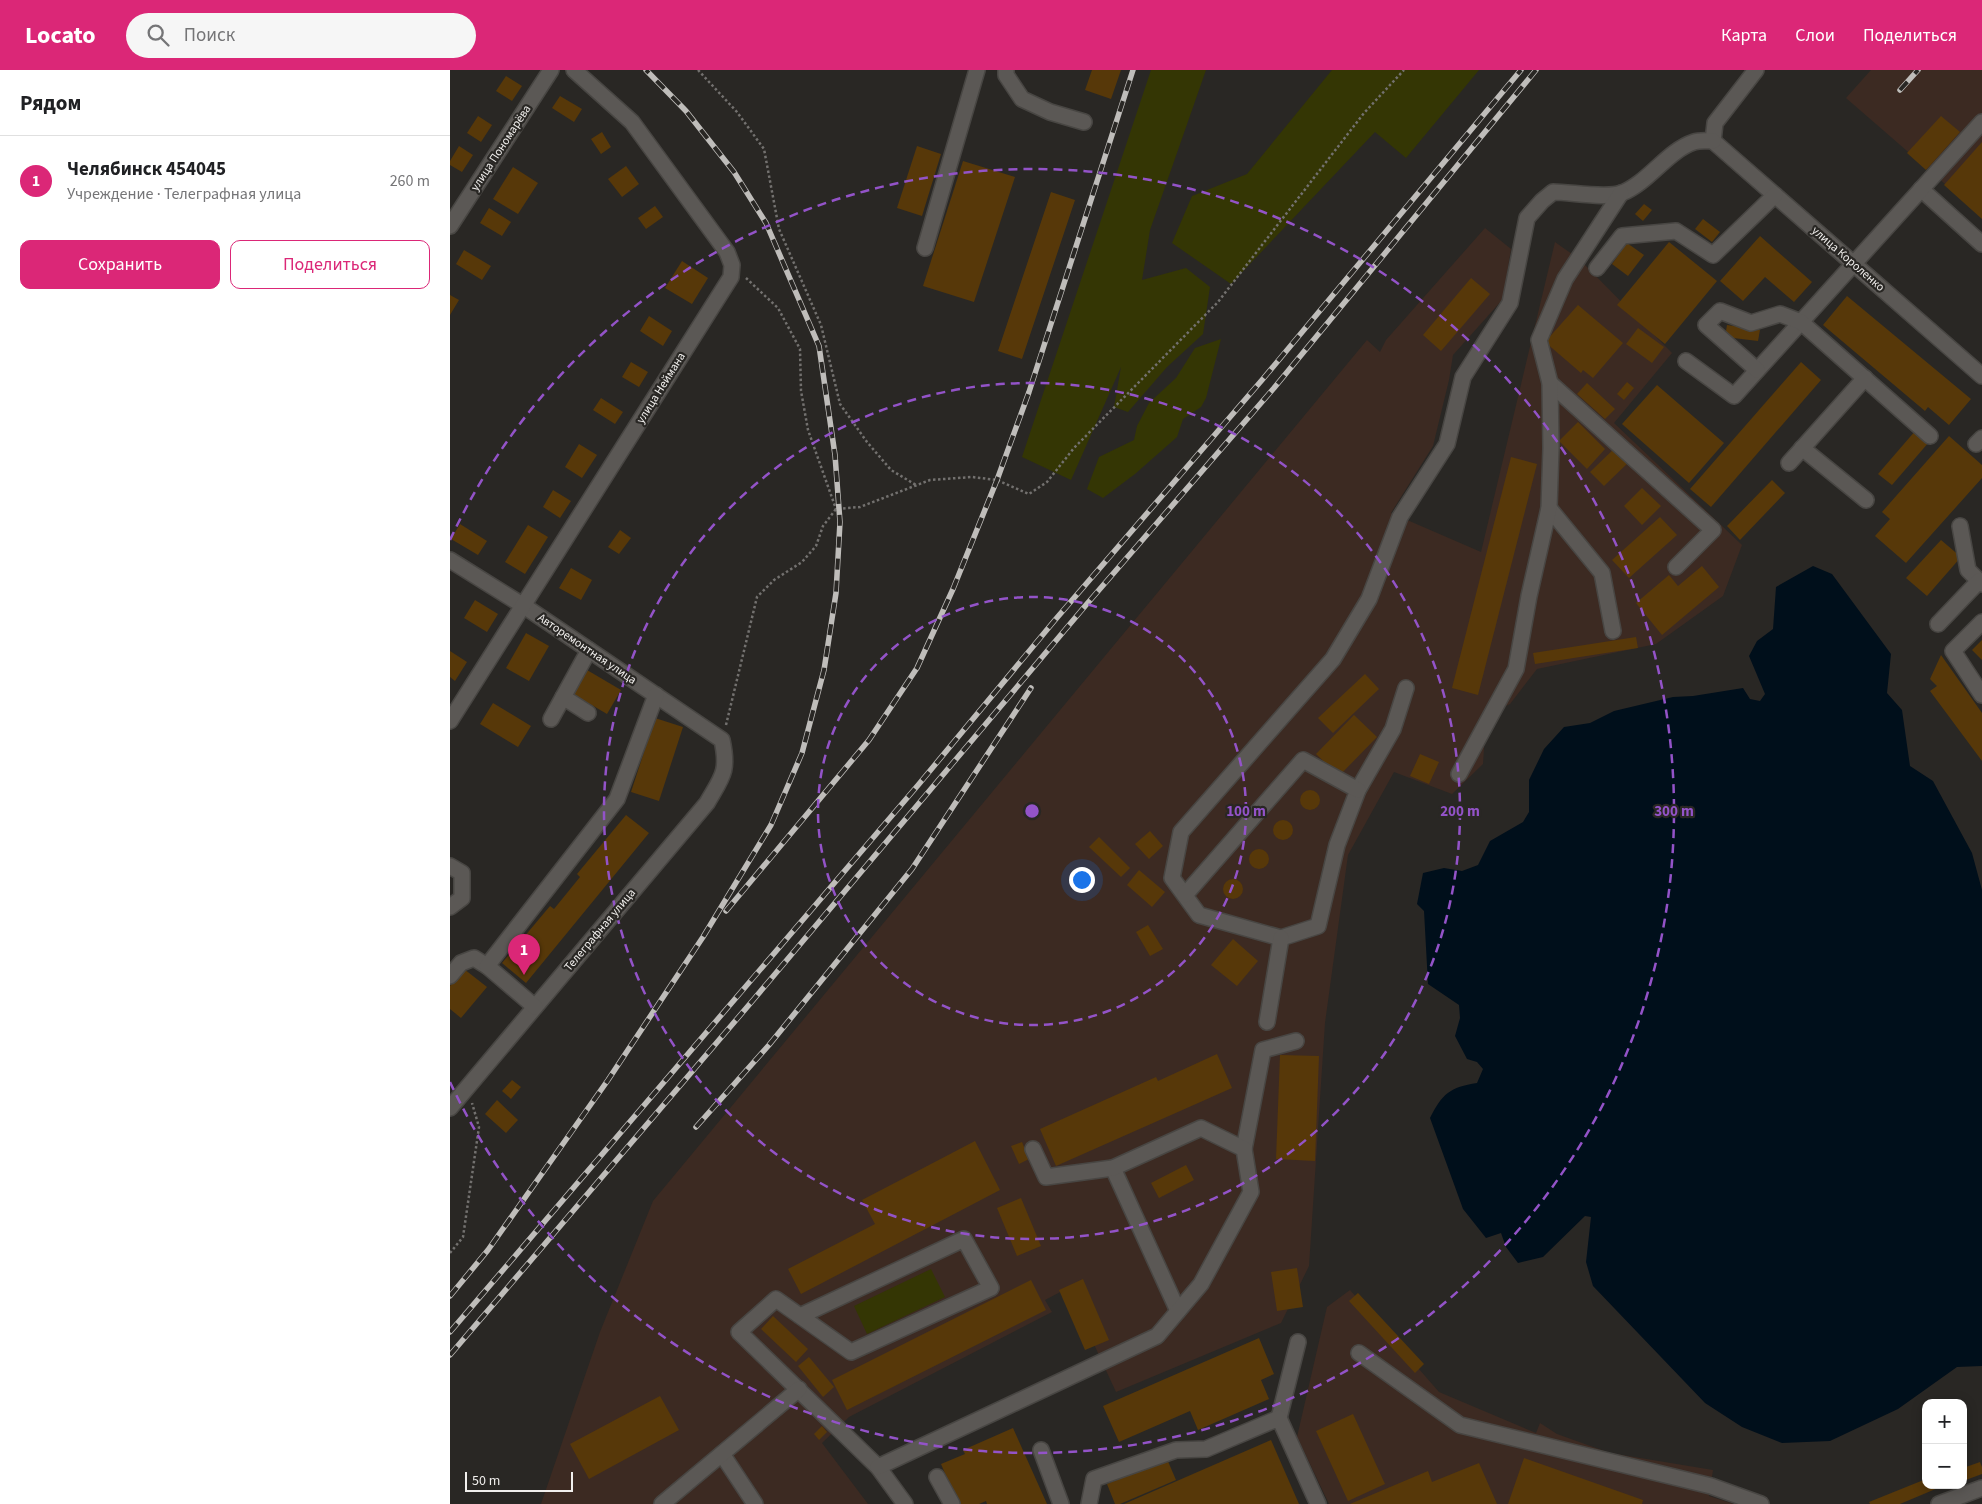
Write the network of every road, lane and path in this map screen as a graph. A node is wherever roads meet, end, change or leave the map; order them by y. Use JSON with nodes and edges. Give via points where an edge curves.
{"nodes":[{"id":1,"x":551,"y":70,"type":"edge"},
{"id":2,"x":574,"y":70,"type":"edge"},
{"id":3,"x":698,"y":70,"type":"edge"},
{"id":4,"x":977,"y":70,"type":"edge"},
{"id":5,"x":1006,"y":70,"type":"edge"},
{"id":6,"x":1404,"y":70,"type":"edge"},
{"id":7,"x":1756,"y":70,"type":"edge"},
{"id":8,"x":1084,"y":122,"type":"dead end"},
{"id":9,"x":1982,"y":122,"type":"edge"},
{"id":10,"x":1713,"y":141,"type":"junction"},
{"id":11,"x":1921,"y":189,"type":"junction"},
{"id":12,"x":1621,"y":194,"type":"junction"},
{"id":13,"x":1775,"y":195,"type":"junction"},
{"id":14,"x":450,"y":226,"type":"edge"},
{"id":15,"x":1982,"y":244,"type":"edge"},
{"id":16,"x":925,"y":248,"type":"dead end"},
{"id":17,"x":1854,"y":264,"type":"junction"},
{"id":18,"x":732,"y":266,"type":"junction"},
{"id":19,"x":1597,"y":268,"type":"dead end"},
{"id":20,"x":1801,"y":322,"type":"junction"},
{"id":21,"x":1686,"y":361,"type":"dead end"},
{"id":22,"x":1757,"y":370,"type":"junction"},
{"id":23,"x":1982,"y":376,"type":"edge"},
{"id":24,"x":1865,"y":378,"type":"junction"},
{"id":25,"x":1550,"y":383,"type":"junction"},
{"id":26,"x":1930,"y":436,"type":"dead end"},
{"id":27,"x":1802,"y":448,"type":"junction"},
{"id":28,"x":1789,"y":463,"type":"dead end"},
{"id":29,"x":916,"y":485,"type":"junction"},
{"id":30,"x":1866,"y":500,"type":"dead end"},
{"id":31,"x":1549,"y":508,"type":"junction"},
{"id":32,"x":836,"y":509,"type":"junction"},
{"id":33,"x":1960,"y":526,"type":"dead end"},
{"id":34,"x":450,"y":560,"type":"edge"},
{"id":35,"x":1676,"y":567,"type":"dead end"},
{"id":36,"x":1981,"y":583,"type":"edge"},
{"id":37,"x":524,"y":606,"type":"junction"},
{"id":38,"x":1982,"y":622,"type":"edge"},
{"id":39,"x":1938,"y":624,"type":"dead end"},
{"id":40,"x":1613,"y":631,"type":"dead end"},
{"id":41,"x":589,"y":650,"type":"junction"},
{"id":42,"x":1406,"y":688,"type":"dead end"},
{"id":43,"x":656,"y":695,"type":"junction"},
{"id":44,"x":1982,"y":695,"type":"edge"},
{"id":45,"x":563,"y":697,"type":"junction"},
{"id":46,"x":588,"y":713,"type":"dead end"},
{"id":47,"x":551,"y":719,"type":"dead end"},
{"id":48,"x":450,"y":722,"type":"edge"},
{"id":49,"x":722,"y":740,"type":"junction"},
{"id":50,"x":1459,"y":774,"type":"dead end"},
{"id":51,"x":1358,"y":790,"type":"junction"},
{"id":52,"x":450,"y":866,"type":"edge"},
{"id":53,"x":1185,"y":896,"type":"junction"},
{"id":54,"x":450,"y":907,"type":"edge"},
{"id":55,"x":1281,"y":938,"type":"junction"},
{"id":56,"x":487,"y":966,"type":"junction"},
{"id":57,"x":450,"y":976,"type":"edge"},
{"id":58,"x":535,"y":1007,"type":"junction"},
{"id":59,"x":1267,"y":1022,"type":"dead end"},
{"id":60,"x":1296,"y":1041,"type":"dead end"},
{"id":61,"x":467,"y":1088,"type":"junction"},
{"id":62,"x":452,"y":1103,"type":"edge"},
{"id":63,"x":1033,"y":1149,"type":"dead end"},
{"id":64,"x":1244,"y":1149,"type":"junction"},
{"id":65,"x":1113,"y":1168,"type":"junction"},
{"id":66,"x":450,"y":1253,"type":"edge"},
{"id":67,"x":1178,"y":1311,"type":"junction"},
{"id":68,"x":800,"y":1316,"type":"junction"},
{"id":69,"x":1298,"y":1342,"type":"dead end"},
{"id":70,"x":1360,"y":1353,"type":"dead end"},
{"id":71,"x":799,"y":1389,"type":"junction"},
{"id":72,"x":1279,"y":1418,"type":"junction"},
{"id":73,"x":1041,"y":1450,"type":"dead end"},
{"id":74,"x":722,"y":1454,"type":"junction"},
{"id":75,"x":878,"y":1467,"type":"junction"},
{"id":76,"x":937,"y":1477,"type":"dead end"},
{"id":77,"x":1982,"y":1488,"type":"edge"},
{"id":78,"x":662,"y":1504,"type":"edge"},
{"id":79,"x":755,"y":1504,"type":"edge"},
{"id":80,"x":905,"y":1504,"type":"edge"},
{"id":81,"x":952,"y":1504,"type":"edge"},
{"id":82,"x":1060,"y":1504,"type":"edge"},
{"id":83,"x":1089,"y":1504,"type":"edge"},
{"id":84,"x":1318,"y":1504,"type":"edge"},
{"id":85,"x":1760,"y":1504,"type":"edge"},
{"id":86,"x":1939,"y":1504,"type":"edge"}],
"edges":[{"from":1,"to":14,"type":"street","name":"улица Пономарёва"},
{"from":2,"to":18,"type":"street","via":[[632,122],[727,252]]},
{"from":3,"to":29,"type":"path","via":[[737,112],[764,149],[779,229],[821,325],[840,404],[891,470]]},
{"from":4,"to":16,"type":"street"},
{"from":5,"to":8,"type":"street","via":[[1022,99]]},
{"from":6,"to":29,"type":"path","via":[[1364,113],[1218,302],[1074,448],[1047,482],[1029,494],[997,480],[972,477],[930,480]]},
{"from":7,"to":10,"type":"street","via":[[1714,123]]},
{"from":9,"to":11,"type":"street"},
{"from":10,"to":12,"type":"street","via":[[1695,142],[1679,150]]},
{"from":10,"to":13,"type":"street","name":"улица Короленко"},
{"from":11,"to":15,"type":"street"},
{"from":11,"to":17,"type":"street"},
{"from":12,"to":25,"type":"street","via":[[1565,279],[1538,340]]},
{"from":12,"to":53,"type":"street","via":[[1553,192],[1527,218],[1510,303],[1463,377],[1447,444],[1400,517],[1369,599],[1333,659],[1181,832],[1172,878]]},
{"from":13,"to":17,"type":"street","name":"улица Короленко"},
{"from":13,"to":19,"type":"street","via":[[1713,255],[1676,231],[1622,236]]},
{"from":17,"to":20,"type":"street"},
{"from":17,"to":23,"type":"street","name":"улица Короленко"},
{"from":18,"to":32,"type":"path","via":[[778,308],[800,349],[801,391],[808,430]]},
{"from":18,"to":37,"type":"street","name":"улица Неймана","via":[[731,277]]},
{"from":20,"to":22,"type":"street"},
{"from":20,"to":22,"type":"street","via":[[1780,314],[1751,323],[1720,312],[1706,325]]},
{"from":20,"to":24,"type":"street"},
{"from":21,"to":22,"type":"street","via":[[1734,396]]},
{"from":24,"to":26,"type":"street"},
{"from":24,"to":27,"type":"street"},
{"from":25,"to":31,"type":"street"},
{"from":25,"to":35,"type":"street","via":[[1713,530]]},
{"from":27,"to":28,"type":"street"},
{"from":27,"to":30,"type":"street"},
{"from":29,"to":32,"type":"path","via":[[860,507]]},
{"from":31,"to":40,"type":"street","via":[[1602,573]]},
{"from":31,"to":50,"type":"street","via":[[1516,670]]},
{"from":32,"to":49,"type":"path","via":[[823,526],[816,546],[802,562],[774,580],[758,597]]},
{"from":33,"to":36,"type":"street","via":[[1968,570]]},
{"from":34,"to":37,"type":"street","name":"Авторемонтная улица"},
{"from":36,"to":39,"type":"street"},
{"from":37,"to":41,"type":"street","name":"Авторемонтная улица"},
{"from":37,"to":48,"type":"street","name":"улица Неймана"},
{"from":38,"to":44,"type":"street","via":[[1953,651]]},
{"from":41,"to":43,"type":"street","name":"Авторемонтная улица"},
{"from":41,"to":45,"type":"street"},
{"from":42,"to":51,"type":"street","via":[[1393,729]]},
{"from":43,"to":49,"type":"street","name":"Авторемонтная улица"},
{"from":43,"to":56,"type":"street","via":[[617,799]]},
{"from":45,"to":46,"type":"street"},
{"from":45,"to":47,"type":"street"},
{"from":49,"to":58,"type":"street","name":"Телеграфная улица","via":[[724,772],[707,803]]},
{"from":51,"to":53,"type":"street","via":[[1303,760]]},
{"from":51,"to":55,"type":"street","via":[[1337,845],[1318,926]]},
{"from":52,"to":54,"type":"street","via":[[462,873],[462,898]]},
{"from":53,"to":55,"type":"street","via":[[1199,915]]},
{"from":55,"to":59,"type":"street"},
{"from":56,"to":57,"type":"street","via":[[474,958],[461,963]]},
{"from":56,"to":58,"type":"street"},
{"from":58,"to":61,"type":"street","name":"Телеграфная улица"},
{"from":60,"to":64,"type":"street","via":[[1263,1050]]},
{"from":61,"to":62,"type":"street","name":"Телеграфная улица"},
{"from":61,"to":66,"type":"path","via":[[479,1127],[463,1237]]},
{"from":63,"to":65,"type":"street","via":[[1046,1178]]},
{"from":64,"to":65,"type":"street","via":[[1200,1128]]},
{"from":64,"to":67,"type":"street","via":[[1251,1192],[1201,1284]]},
{"from":65,"to":67,"type":"street"},
{"from":67,"to":75,"type":"street","via":[[1157,1336]]},
{"from":68,"to":68,"type":"street","via":[[851,1352],[990,1288],[964,1239]]},
{"from":68,"to":71,"type":"street","via":[[776,1299],[739,1332]]},
{"from":69,"to":72,"type":"street"},
{"from":70,"to":85,"type":"street","via":[[1460,1425],[1711,1486]]},
{"from":71,"to":74,"type":"street"},
{"from":71,"to":75,"type":"street"},
{"from":72,"to":83,"type":"street","via":[[1206,1449],[1176,1450],[1094,1479]]},
{"from":72,"to":84,"type":"street"},
{"from":73,"to":82,"type":"street"},
{"from":74,"to":78,"type":"street"},
{"from":74,"to":79,"type":"street"},
{"from":75,"to":80,"type":"street"},
{"from":76,"to":81,"type":"street"},
{"from":77,"to":86,"type":"street"}]}
